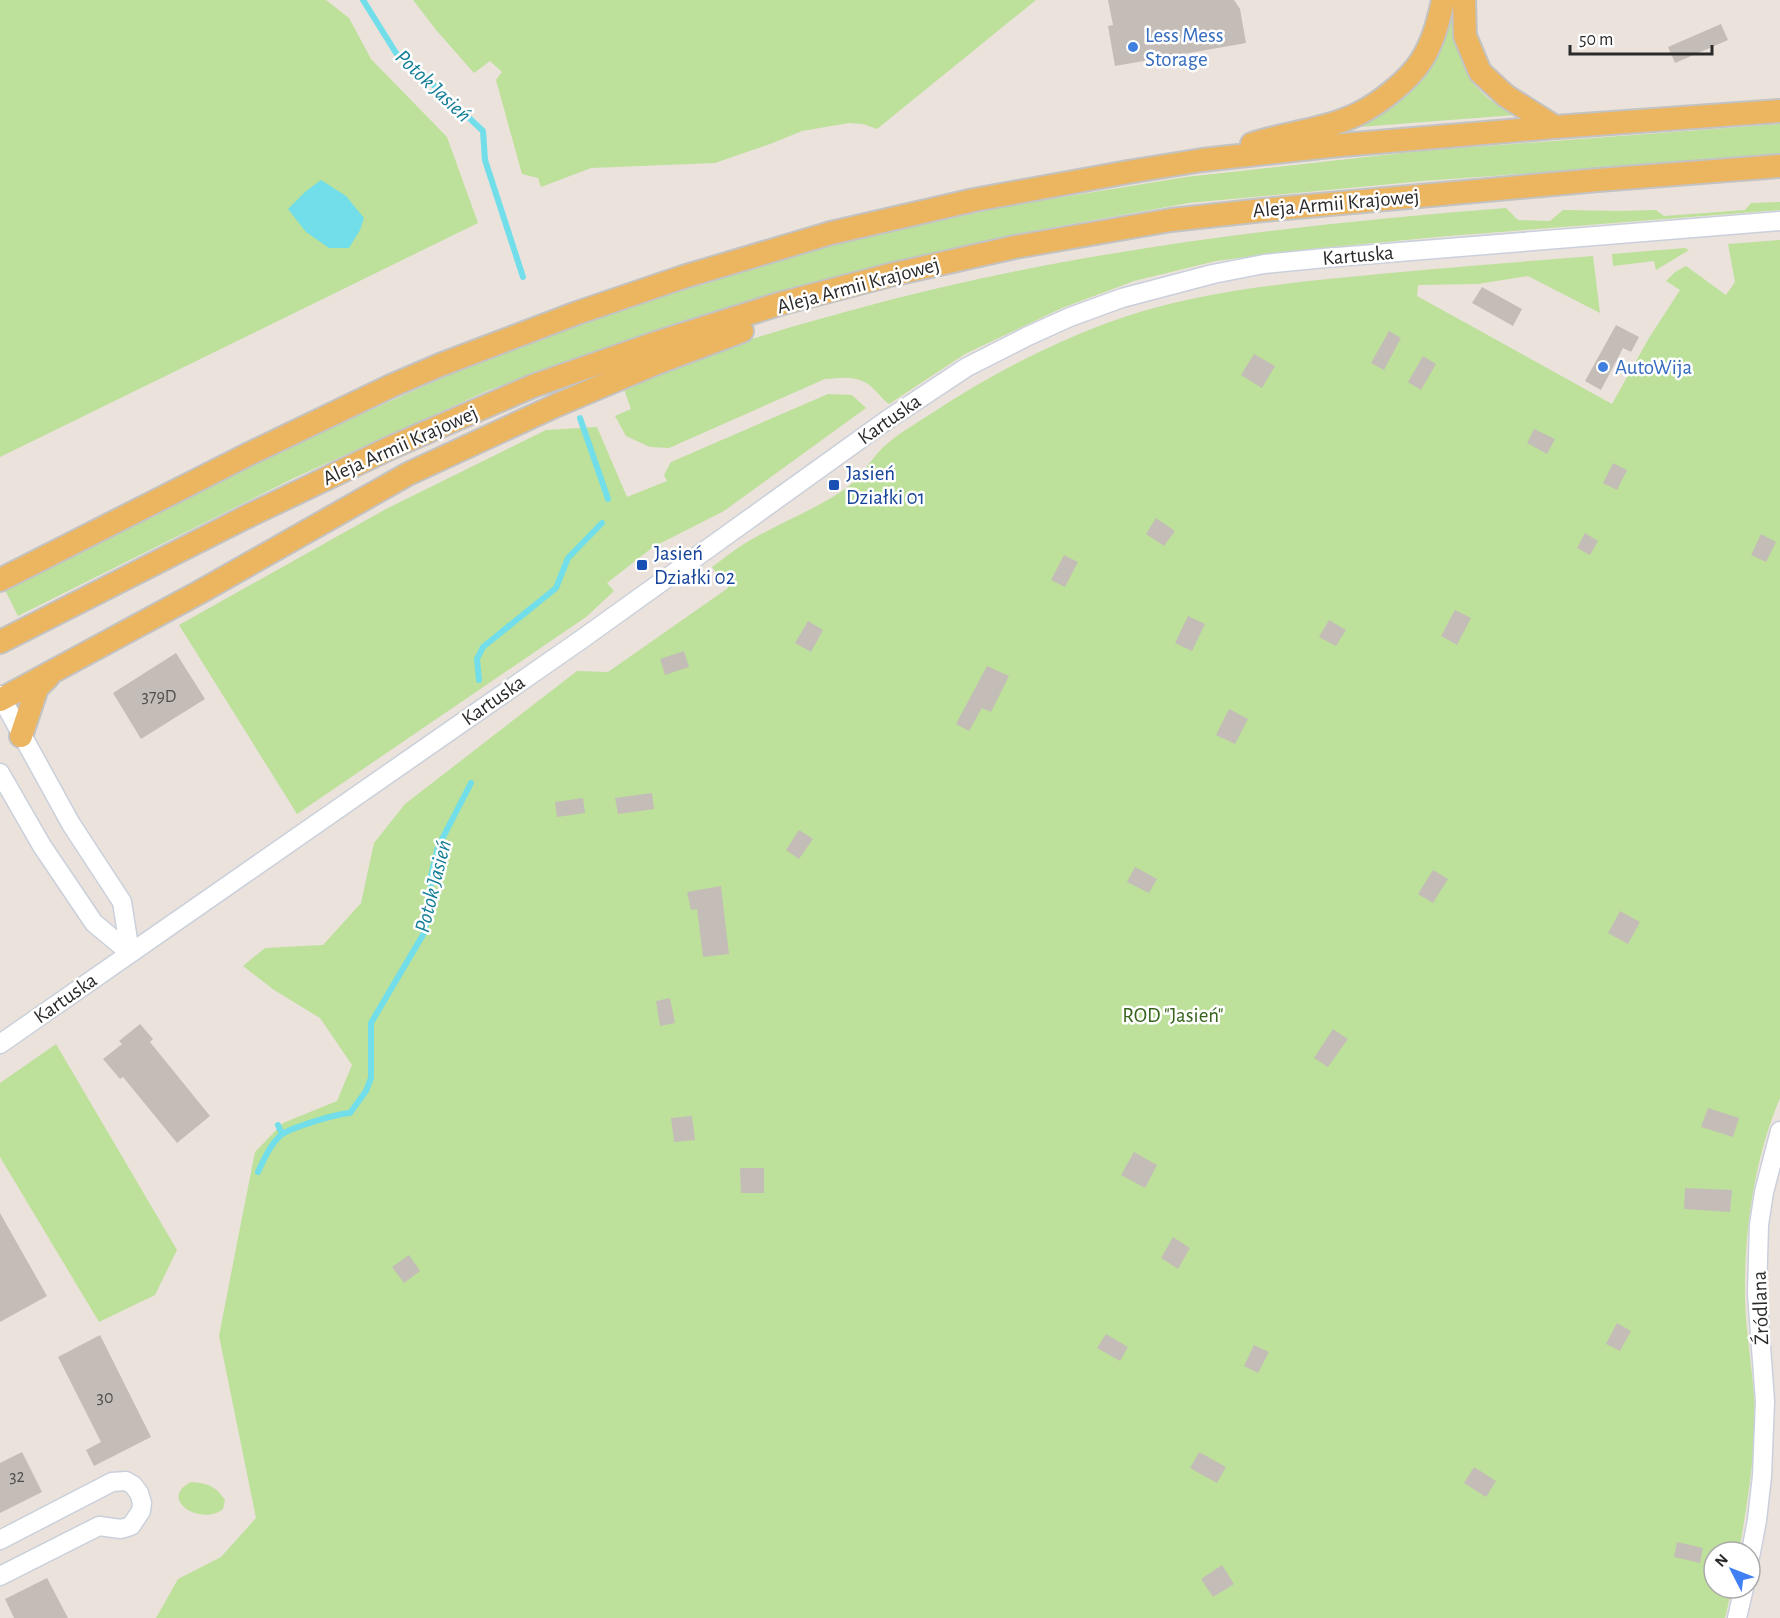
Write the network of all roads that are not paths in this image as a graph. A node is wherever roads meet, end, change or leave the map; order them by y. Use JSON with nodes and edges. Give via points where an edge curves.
{"nodes":[{"id":1,"x":1443,"y":0,"type":"edge"},
{"id":2,"x":1464,"y":0,"type":"edge"},
{"id":3,"x":1780,"y":111,"type":"edge"},
{"id":4,"x":1555,"y":127,"type":"junction"},
{"id":5,"x":1202,"y":160,"type":"junction"},
{"id":6,"x":1780,"y":166,"type":"edge"},
{"id":7,"x":1780,"y":221,"type":"edge"},
{"id":8,"x":890,"y":275,"type":"junction"},
{"id":9,"x":0,"y":580,"type":"edge"},
{"id":10,"x":0,"y":642,"type":"edge"},
{"id":11,"x":51,"y":674,"type":"junction"},
{"id":12,"x":1,"y":698,"type":"edge"},
{"id":13,"x":21,"y":736,"type":"junction"},
{"id":14,"x":0,"y":773,"type":"edge"},
{"id":15,"x":130,"y":953,"type":"junction"},
{"id":16,"x":0,"y":1044,"type":"edge"},
{"id":17,"x":1780,"y":1131,"type":"edge"},
{"id":18,"x":0,"y":1540,"type":"edge"},
{"id":19,"x":1753,"y":1540,"type":"edge"},
{"id":20,"x":0,"y":1576,"type":"edge"},
{"id":21,"x":1741,"y":1600,"type":"edge"},
{"id":22,"x":1737,"y":1618,"type":"edge"}],
"edges":[{"from":1,"to":5,"type":"main road","via":[[1421,61],[1383,99],[1358,114],[1325,126]]},
{"from":2,"to":4,"type":"main road","via":[[1465,36],[1480,72],[1506,96]]},
{"from":3,"to":4,"type":"main road"},
{"from":4,"to":5,"type":"main road"},
{"from":5,"to":9,"type":"main road","via":[[1029,189],[874,222],[683,277],[577,313],[391,386]]},
{"from":6,"to":8,"type":"main road","name":"Aleja Armii Krajowej","via":[[1171,220],[1015,247]]},
{"from":7,"to":15,"type":"street","name":"Kartuska","via":[[1264,264],[1160,287],[1060,321],[967,367],[887,420],[582,639]]},
{"from":8,"to":10,"type":"main road","name":"Aleja Armii Krajowej","via":[[779,304],[533,386],[392,447],[244,518]]},
{"from":8,"to":11,"type":"main road","via":[[654,364],[408,474]]},
{"from":11,"to":12,"type":"main road"},
{"from":11,"to":13,"type":"main road","via":[[37,688]]},
{"from":12,"to":13,"type":"street"},
{"from":13,"to":15,"type":"street","via":[[71,824],[122,902]]},
{"from":14,"to":15,"type":"street","via":[[42,846],[94,923]]},
{"from":15,"to":16,"type":"street","name":"Kartuska"},
{"from":17,"to":19,"type":"street","name":"Źródlana","via":[[1759,1225],[1756,1293],[1765,1401],[1762,1476]]},
{"from":18,"to":20,"type":"street","via":[[112,1482],[133,1485],[142,1503],[130,1526],[99,1526]]},
{"from":21,"to":22,"type":"street"}]}
